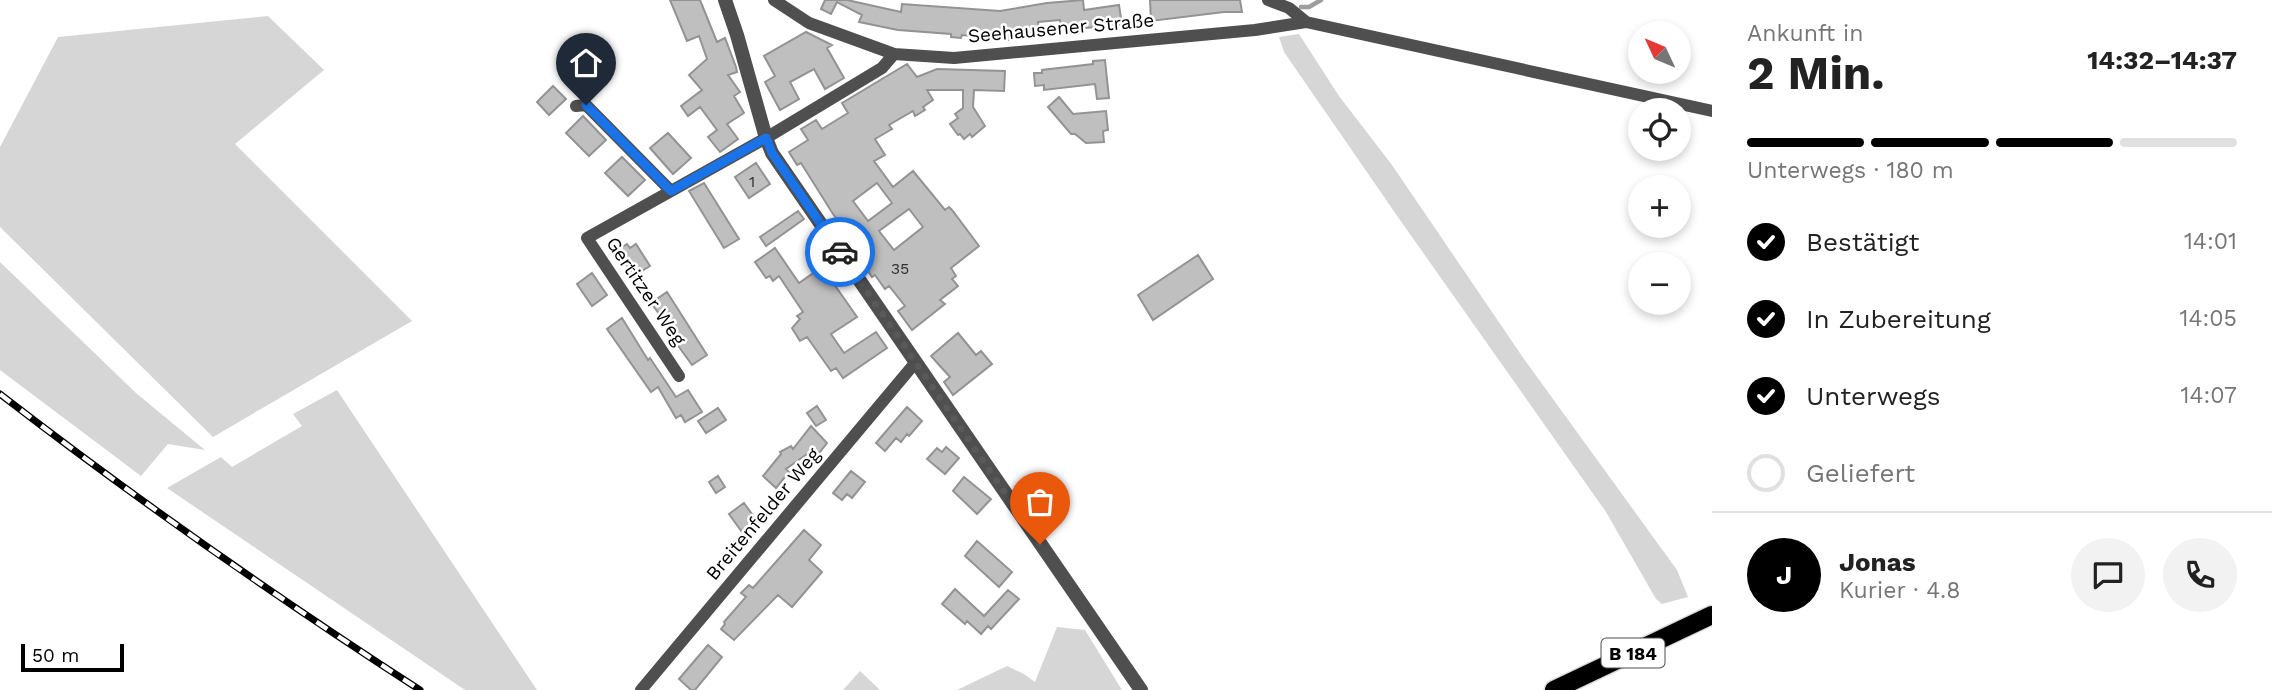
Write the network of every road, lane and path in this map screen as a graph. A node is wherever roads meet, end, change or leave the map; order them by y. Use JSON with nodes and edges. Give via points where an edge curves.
{"nodes":[{"id":1,"x":725,"y":0,"type":"edge"},
{"id":2,"x":774,"y":0,"type":"edge"},
{"id":3,"x":1268,"y":0,"type":"edge"},
{"id":4,"x":1306,"y":22,"type":"junction"},
{"id":5,"x":894,"y":54,"type":"junction"},
{"id":6,"x":576,"y":106,"type":"dead end"},
{"id":7,"x":1712,"y":111,"type":"edge"},
{"id":8,"x":766,"y":138,"type":"junction"},
{"id":9,"x":671,"y":191,"type":"junction"},
{"id":10,"x":915,"y":363,"type":"junction"},
{"id":11,"x":679,"y":376,"type":"dead end"},
{"id":12,"x":1712,"y":615,"type":"edge"},
{"id":13,"x":640,"y":690,"type":"edge"},
{"id":14,"x":1141,"y":690,"type":"edge"},
{"id":15,"x":1554,"y":690,"type":"edge"}],
"edges":[{"from":1,"to":8,"type":"street"},
{"from":2,"to":5,"type":"street","name":"Seehausener Straße","via":[[809,23]]},
{"from":3,"to":4,"type":"street","via":[[1289,8]]},
{"from":4,"to":5,"type":"street","name":"Seehausener Straße","via":[[954,58]]},
{"from":4,"to":7,"type":"street","name":"Seehausener Straße"},
{"from":5,"to":8,"type":"street","via":[[882,68]]},
{"from":6,"to":9,"type":"street","via":[[586,105]]},
{"from":8,"to":9,"type":"street","name":"Gertitzer Weg"},
{"from":8,"to":10,"type":"street"},
{"from":9,"to":11,"type":"street","name":"Gertitzer Weg","via":[[587,238]]},
{"from":10,"to":13,"type":"street","name":"Breitenfelder Weg"},
{"from":10,"to":14,"type":"street"},
{"from":12,"to":15,"type":"main road","number":"B 184"}]}
